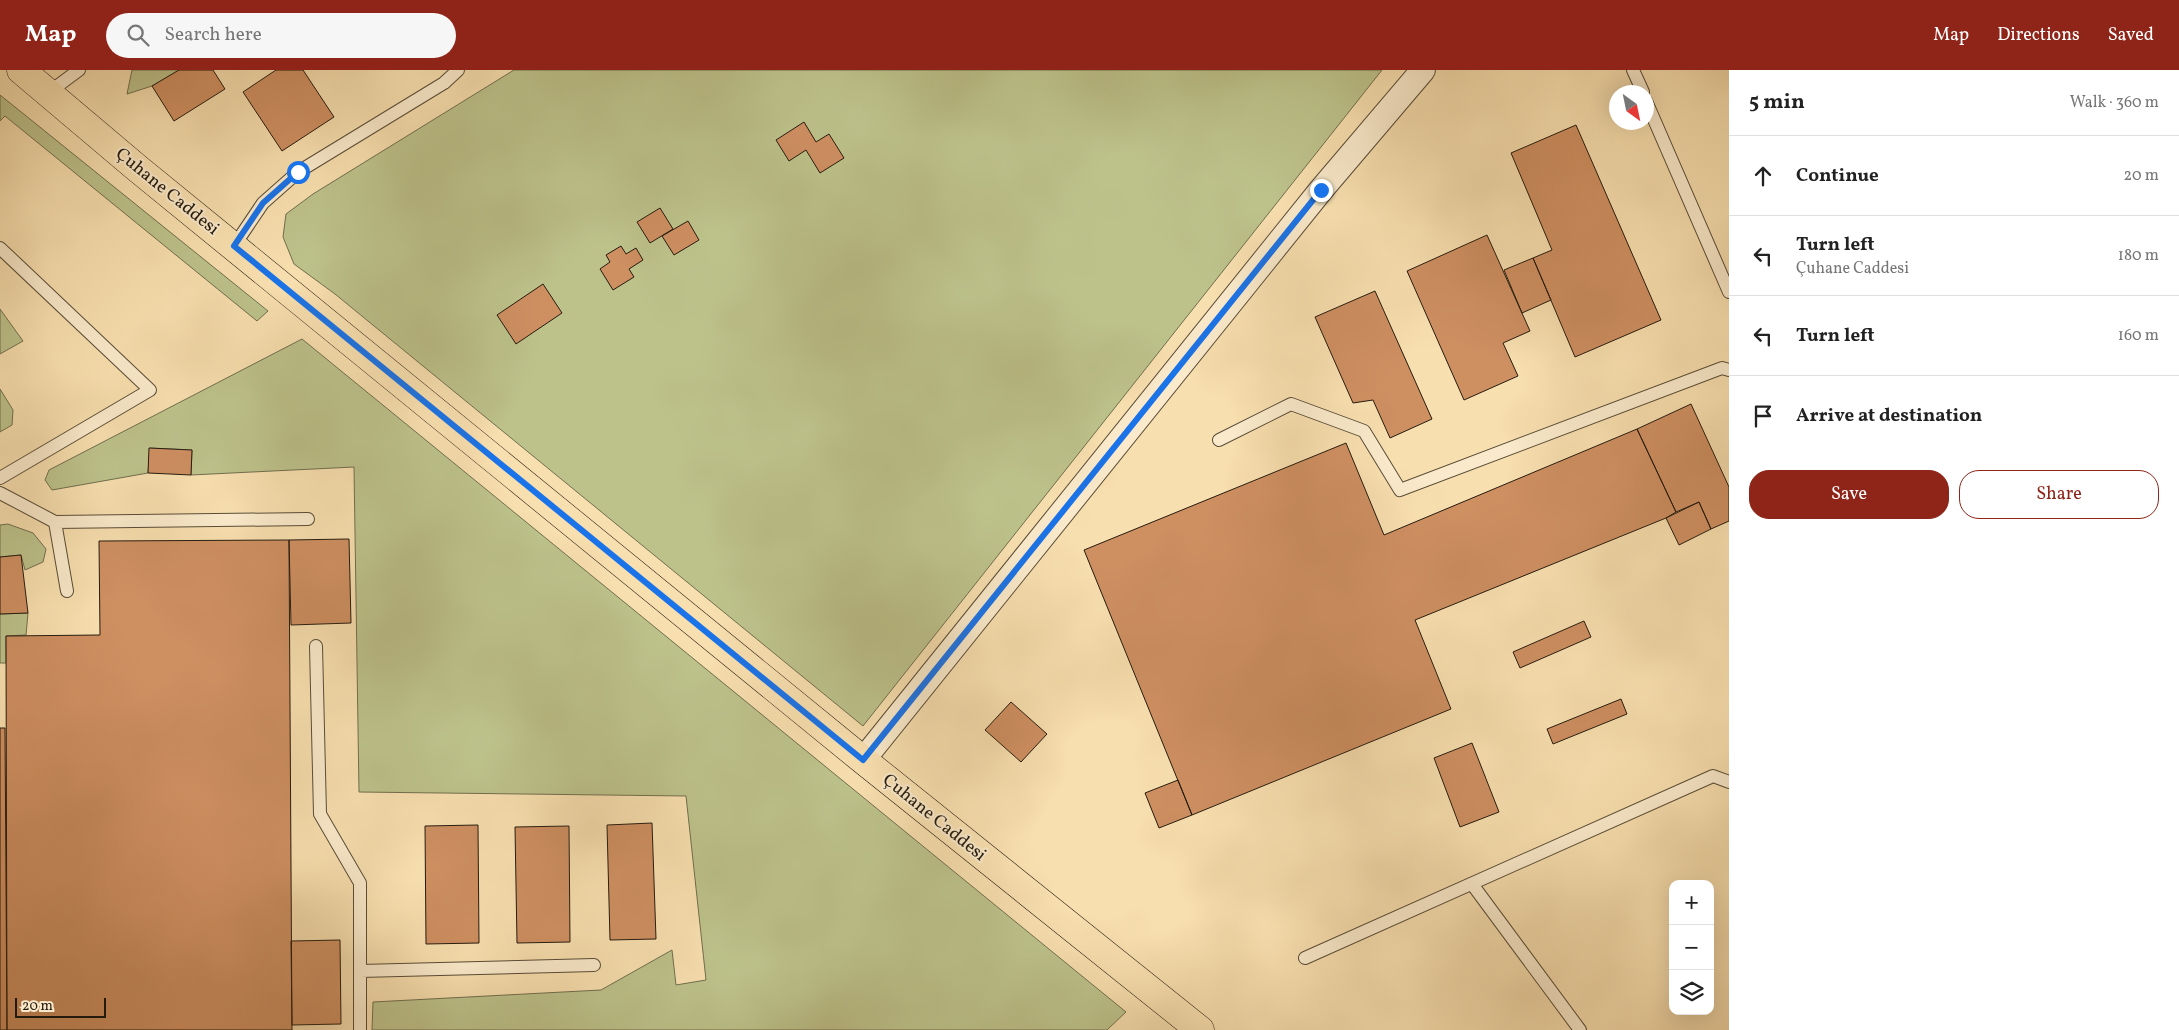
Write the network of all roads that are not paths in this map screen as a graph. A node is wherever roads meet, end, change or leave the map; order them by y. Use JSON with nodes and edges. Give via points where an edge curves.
{"nodes":[{"id":1,"x":21,"y":70,"type":"edge"},
{"id":2,"x":79,"y":70,"type":"edge"},
{"id":3,"x":458,"y":70,"type":"edge"},
{"id":4,"x":1423,"y":70,"type":"edge"},
{"id":5,"x":1633,"y":70,"type":"edge"},
{"id":6,"x":1640,"y":85,"type":"edge"},
{"id":7,"x":48,"y":93,"type":"junction"},
{"id":8,"x":1654,"y":119,"type":"edge"},
{"id":9,"x":234,"y":246,"type":"junction"},
{"id":10,"x":0,"y":248,"type":"edge"},
{"id":11,"x":1729,"y":292,"type":"edge"},
{"id":12,"x":1729,"y":370,"type":"edge"},
{"id":13,"x":1219,"y":440,"type":"dead end"},
{"id":14,"x":0,"y":478,"type":"edge"},
{"id":15,"x":0,"y":493,"type":"edge"},
{"id":16,"x":308,"y":519,"type":"dead end"},
{"id":17,"x":55,"y":522,"type":"junction"},
{"id":18,"x":67,"y":591,"type":"dead end"},
{"id":19,"x":316,"y":646,"type":"dead end"},
{"id":20,"x":863,"y":760,"type":"junction"},
{"id":21,"x":1729,"y":782,"type":"edge"},
{"id":22,"x":1472,"y":884,"type":"junction"},
{"id":23,"x":1305,"y":958,"type":"dead end"},
{"id":24,"x":594,"y":965,"type":"dead end"},
{"id":25,"x":360,"y":971,"type":"junction"},
{"id":26,"x":360,"y":1030,"type":"edge"},
{"id":27,"x":1200,"y":1030,"type":"edge"},
{"id":28,"x":1580,"y":1030,"type":"edge"}],
"edges":[{"from":1,"to":7,"type":"main road","name":"Çuhane Caddesi"},
{"from":2,"to":7,"type":"lane"},
{"from":3,"to":9,"type":"lane","via":[[444,83],[298,172],[263,203]]},
{"from":4,"to":20,"type":"street","via":[[1321,190]]},
{"from":5,"to":6,"type":"lane"},
{"from":7,"to":9,"type":"main road","name":"Çuhane Caddesi"},
{"from":8,"to":11,"type":"lane"},
{"from":9,"to":20,"type":"main road","name":"Çuhane Caddesi"},
{"from":10,"to":14,"type":"lane","via":[[150,390]]},
{"from":12,"to":13,"type":"lane","via":[[1722,368],[1400,490],[1364,431],[1291,404]]},
{"from":15,"to":17,"type":"lane"},
{"from":16,"to":17,"type":"lane"},
{"from":17,"to":18,"type":"lane"},
{"from":19,"to":25,"type":"lane","via":[[320,814],[360,882]]},
{"from":20,"to":27,"type":"main road","name":"Çuhane Caddesi"},
{"from":21,"to":22,"type":"lane","via":[[1713,776]]},
{"from":22,"to":23,"type":"lane"},
{"from":22,"to":28,"type":"lane"},
{"from":24,"to":25,"type":"lane"},
{"from":25,"to":26,"type":"lane"}]}
